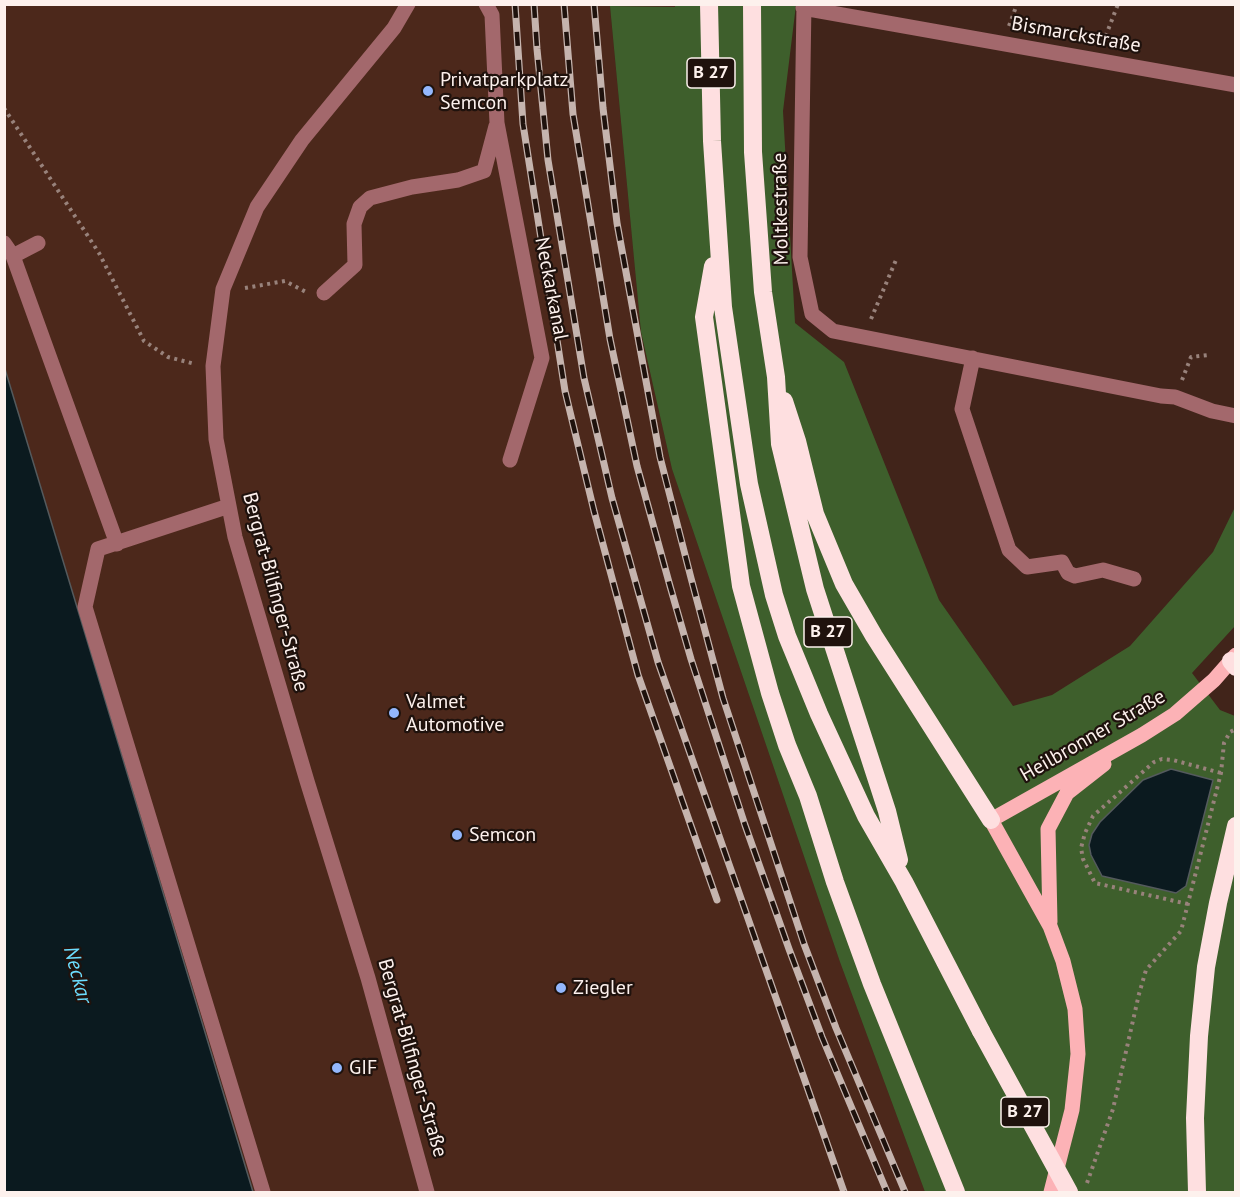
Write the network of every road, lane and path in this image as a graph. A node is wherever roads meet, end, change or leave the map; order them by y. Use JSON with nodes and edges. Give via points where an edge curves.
{"nodes":[{"id":1,"x":408,"y":4,"type":"edge"},
{"id":2,"x":486,"y":4,"type":"edge"},
{"id":3,"x":709,"y":4,"type":"edge"},
{"id":4,"x":752,"y":4,"type":"edge"},
{"id":5,"x":1118,"y":4,"type":"edge"},
{"id":6,"x":803,"y":6,"type":"edge"},
{"id":7,"x":1096,"y":60,"type":"junction"},
{"id":8,"x":1236,"y":86,"type":"edge"},
{"id":9,"x":4,"y":108,"type":"edge"},
{"id":10,"x":497,"y":123,"type":"junction"},
{"id":11,"x":717,"y":240,"type":"junction"},
{"id":12,"x":4,"y":243,"type":"edge"},
{"id":13,"x":39,"y":243,"type":"dead end"},
{"id":14,"x":13,"y":256,"type":"junction"},
{"id":15,"x":896,"y":260,"type":"dead end"},
{"id":16,"x":223,"y":289,"type":"junction"},
{"id":17,"x":324,"y":293,"type":"joint"},
{"id":18,"x":864,"y":337,"type":"junction"},
{"id":19,"x":1208,"y":355,"type":"dead end"},
{"id":20,"x":973,"y":358,"type":"junction"},
{"id":21,"x":213,"y":366,"type":"junction"},
{"id":22,"x":776,"y":377,"type":"junction"},
{"id":23,"x":1175,"y":397,"type":"junction"},
{"id":24,"x":1236,"y":416,"type":"edge"},
{"id":25,"x":510,"y":460,"type":"dead end"},
{"id":26,"x":229,"y":507,"type":"junction"},
{"id":27,"x":117,"y":544,"type":"junction"},
{"id":28,"x":1134,"y":579,"type":"dead end"},
{"id":29,"x":1234,"y":661,"type":"edge"},
{"id":30,"x":1236,"y":729,"type":"edge"},
{"id":31,"x":1142,"y":735,"type":"junction"},
{"id":32,"x":1221,"y":773,"type":"junction"},
{"id":33,"x":991,"y":820,"type":"junction"},
{"id":34,"x":1236,"y":826,"type":"edge"},
{"id":35,"x":904,"y":882,"type":"junction"},
{"id":36,"x":1188,"y":904,"type":"junction"},
{"id":37,"x":1050,"y":926,"type":"junction"},
{"id":38,"x":1077,"y":1189,"type":"edge"},
{"id":39,"x":263,"y":1192,"type":"edge"},
{"id":40,"x":427,"y":1192,"type":"edge"},
{"id":41,"x":956,"y":1192,"type":"edge"},
{"id":42,"x":1052,"y":1192,"type":"edge"},
{"id":43,"x":1197,"y":1192,"type":"edge"}],
"edges":[{"from":1,"to":16,"type":"street","name":"Bergrat-Bilfinger-Straße","via":[[394,28],[302,140],[257,207]]},
{"from":2,"to":10,"type":"street","name":"Neckarkanal","via":[[492,15]]},
{"from":3,"to":11,"type":"highway","number":"B 27"},
{"from":4,"to":22,"type":"highway","number":"B 27","via":[[753,153],[763,292]]},
{"from":5,"to":7,"type":"path"},
{"from":6,"to":7,"type":"street","name":"Bismarckstraße"},
{"from":6,"to":18,"type":"street","name":"Moltkestraße","via":[[800,256],[812,314],[833,331]]},
{"from":7,"to":8,"type":"street","name":"Bismarckstraße"},
{"from":9,"to":21,"type":"path","via":[[99,254],[144,341],[168,357]]},
{"from":10,"to":17,"type":"street","name":"Neckarkanal","via":[[484,171],[370,198],[360,207],[354,224],[355,265]]},
{"from":10,"to":25,"type":"street","name":"Neckarkanal","via":[[542,358]]},
{"from":11,"to":35,"type":"highway","number":"B 27","via":[[749,484],[774,595],[819,714],[866,816]]},
{"from":11,"to":41,"type":"highway","via":[[704,316],[741,586],[770,693],[835,882]]},
{"from":12,"to":14,"type":"street"},
{"from":13,"to":14,"type":"street"},
{"from":14,"to":27,"type":"street"},
{"from":15,"to":18,"type":"path"},
{"from":16,"to":17,"type":"path","via":[[285,281],[309,294]]},
{"from":16,"to":21,"type":"street","name":"Bergrat-Bilfinger-Straße"},
{"from":18,"to":20,"type":"street","name":"Moltkestraße"},
{"from":19,"to":23,"type":"path","via":[[1191,357]]},
{"from":20,"to":23,"type":"street","name":"Moltkestraße"},
{"from":20,"to":28,"type":"street","via":[[962,410],[1009,550],[1028,567],[1062,562],[1068,573],[1075,576],[1103,570]]},
{"from":21,"to":26,"type":"street","name":"Bergrat-Bilfinger-Straße","via":[[216,439]]},
{"from":22,"to":33,"type":"highway","via":[[815,514],[844,584]]},
{"from":22,"to":35,"type":"highway","number":"B 27","via":[[780,444],[815,589],[887,811]]},
{"from":23,"to":24,"type":"street","name":"Moltkestraße"},
{"from":26,"to":27,"type":"street"},
{"from":26,"to":40,"type":"street","name":"Bergrat-Bilfinger-Straße"},
{"from":27,"to":39,"type":"street","via":[[98,549],[85,607]]},
{"from":29,"to":31,"type":"main road","name":"Heilbronner Straße","via":[[1175,714]]},
{"from":30,"to":32,"type":"path","via":[[1224,743]]},
{"from":31,"to":33,"type":"main road","name":"Heilbronner Straße"},
{"from":31,"to":37,"type":"main road","via":[[1067,793],[1048,829]]},
{"from":32,"to":36,"type":"path"},
{"from":32,"to":36,"type":"path","via":[[1173,760],[1154,762],[1093,816],[1081,848],[1095,883]]},
{"from":33,"to":37,"type":"main road"},
{"from":34,"to":43,"type":"highway","via":[[1206,967],[1201,1013],[1195,1118]]},
{"from":35,"to":38,"type":"highway","number":"B 27","bridge":true,"via":[[981,1031]]},
{"from":36,"to":38,"type":"path","via":[[1181,931],[1146,970],[1113,1109]]},
{"from":37,"to":42,"type":"main road","via":[[1076,1009],[1078,1054],[1072,1110]]}]}
